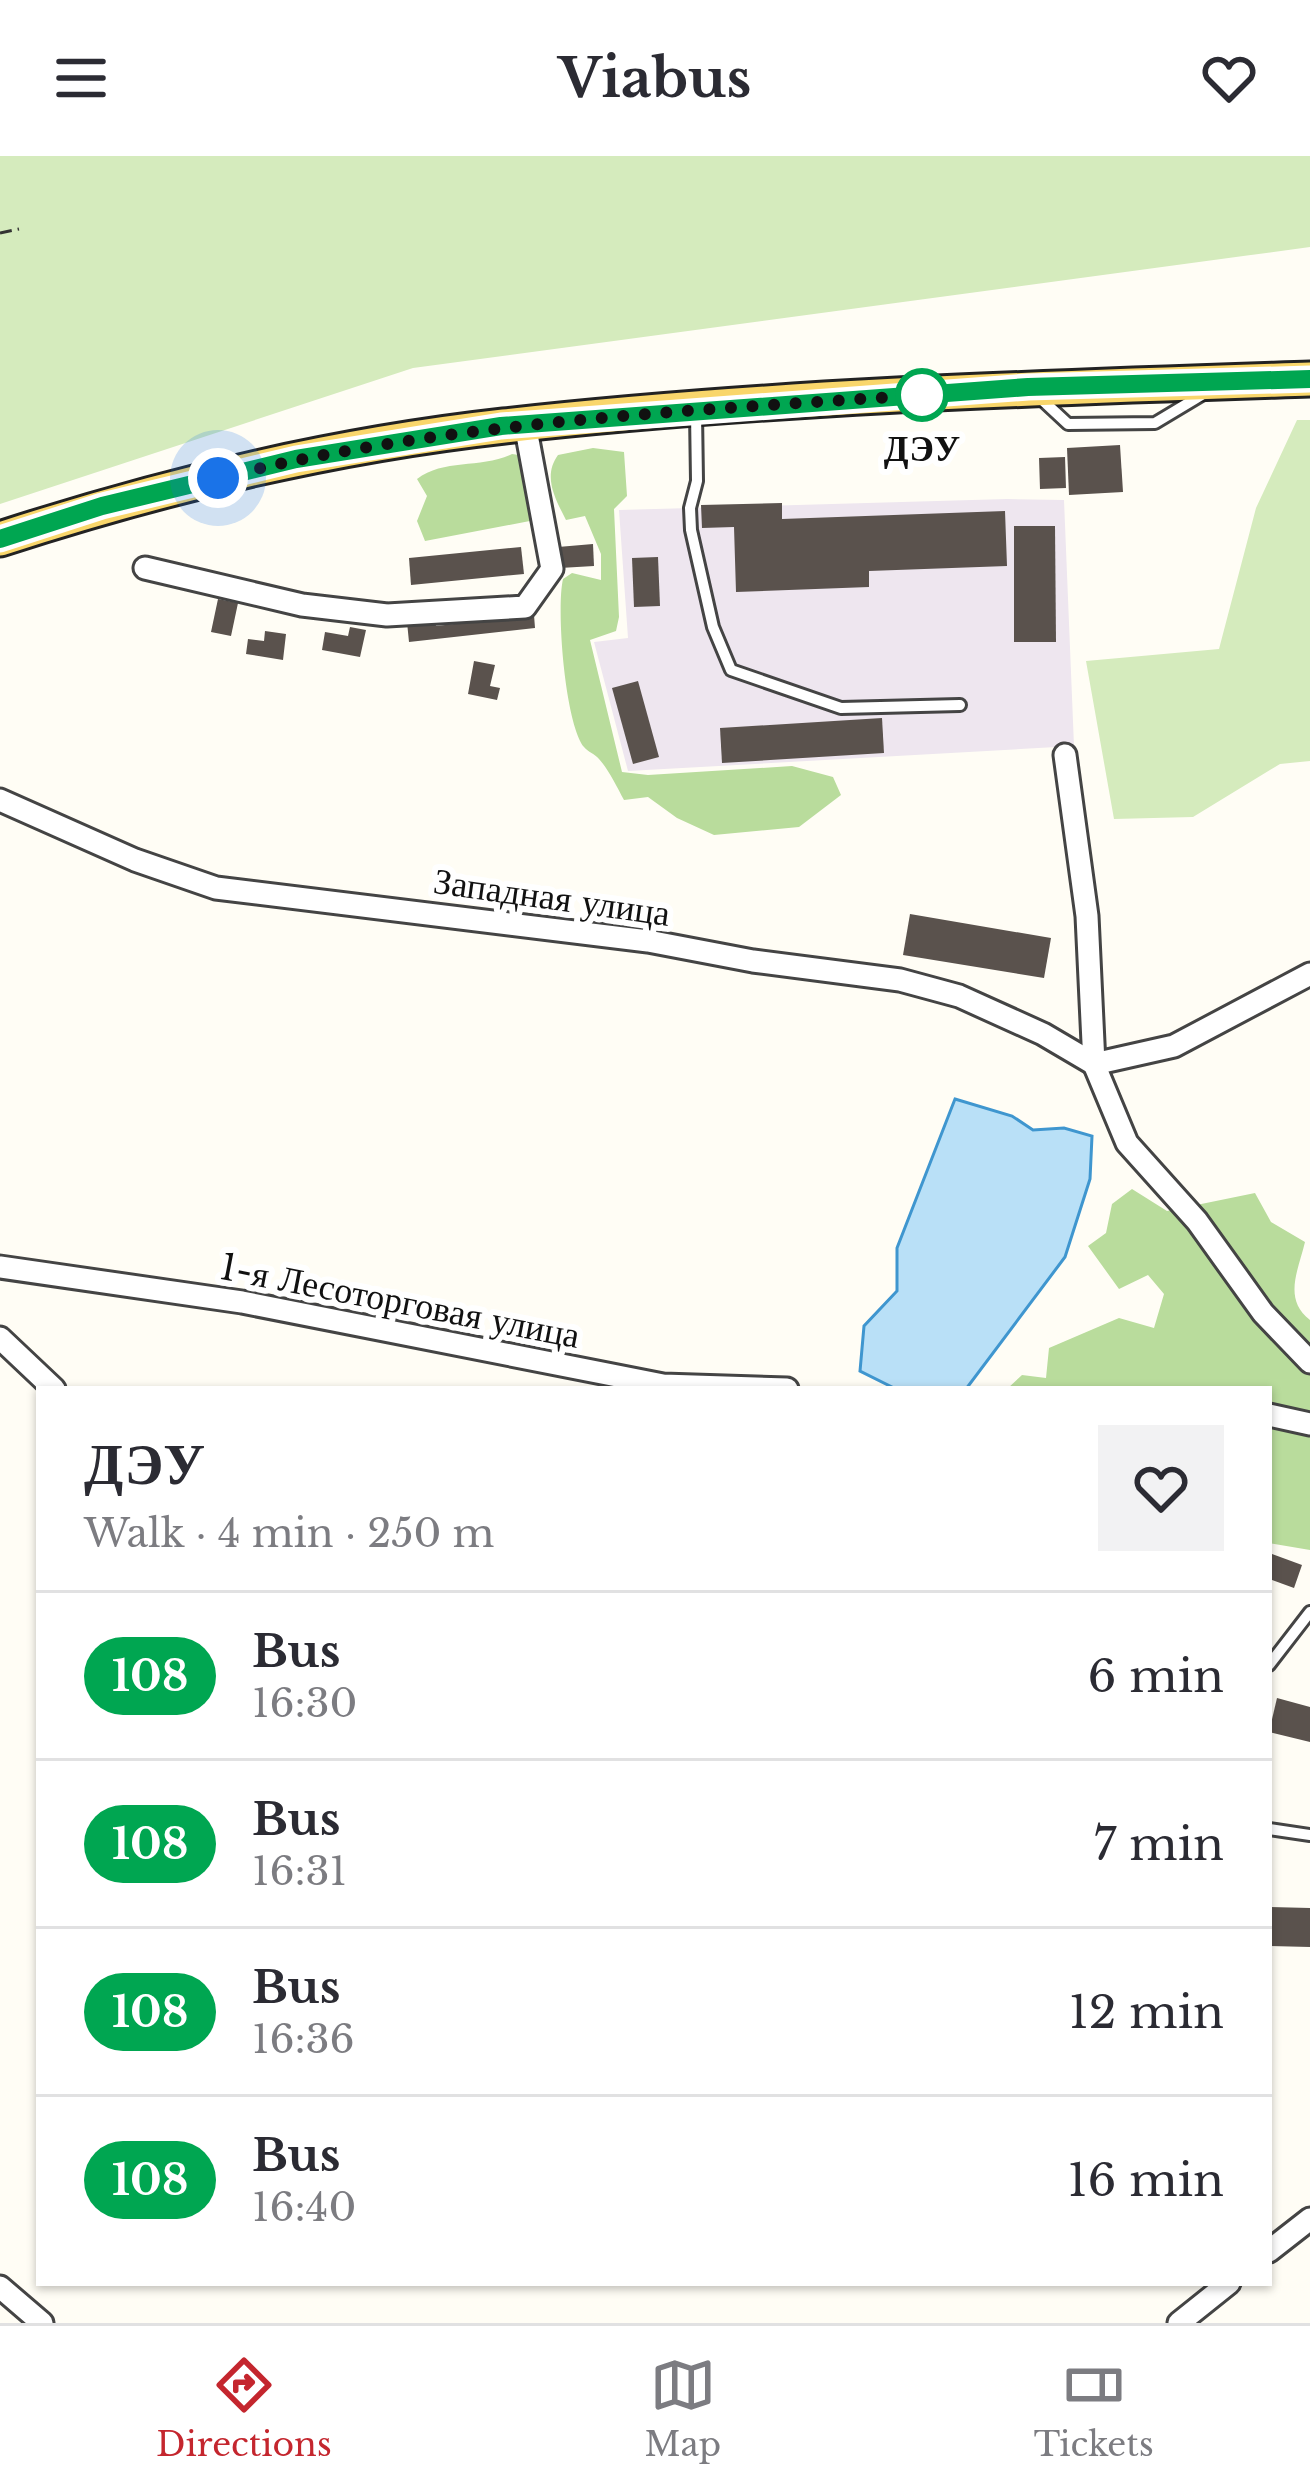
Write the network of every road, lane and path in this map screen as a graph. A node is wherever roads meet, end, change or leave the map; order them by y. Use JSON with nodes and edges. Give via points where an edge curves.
{"nodes":[{"id":1,"x":19,"y":229,"type":"dead end"},
{"id":2,"x":0,"y":233,"type":"edge"},
{"id":3,"x":1310,"y":379,"type":"edge"},
{"id":4,"x":696,"y":410,"type":"junction"},
{"id":5,"x":525,"y":424,"type":"junction"},
{"id":6,"x":0,"y":539,"type":"edge"},
{"id":7,"x":145,"y":568,"type":"dead end"},
{"id":8,"x":960,"y":705,"type":"dead end"},
{"id":9,"x":1065,"y":755,"type":"dead end"},
{"id":10,"x":0,"y":800,"type":"edge"},
{"id":11,"x":1310,"y":974,"type":"edge"},
{"id":12,"x":1094,"y":1064,"type":"junction"},
{"id":13,"x":0,"y":1267,"type":"edge"},
{"id":14,"x":0,"y":1337,"type":"edge"},
{"id":15,"x":1310,"y":1362,"type":"edge"},
{"id":16,"x":51,"y":1386,"type":"edge"},
{"id":17,"x":694,"y":1386,"type":"edge"},
{"id":18,"x":1272,"y":1416,"type":"edge"},
{"id":19,"x":1310,"y":1424,"type":"edge"},
{"id":20,"x":1310,"y":1612,"type":"edge"},
{"id":21,"x":1272,"y":1661,"type":"edge"},
{"id":22,"x":1272,"y":1829,"type":"edge"},
{"id":23,"x":1310,"y":1835,"type":"edge"},
{"id":24,"x":1310,"y":2219,"type":"edge"},
{"id":25,"x":1272,"y":2249,"type":"edge"},
{"id":26,"x":1225,"y":2286,"type":"edge"},
{"id":27,"x":0,"y":2287,"type":"edge"},
{"id":28,"x":42,"y":2323,"type":"edge"},
{"id":29,"x":1179,"y":2323,"type":"edge"}],
"edges":[{"from":1,"to":2,"type":"path"},
{"from":3,"to":4,"type":"main road","via":[[1028,387]]},
{"from":4,"to":5,"type":"main road"},
{"from":4,"to":8,"type":"lane","via":[[691,530],[730,670],[841,708]]},
{"from":5,"to":6,"type":"main road","via":[[296,459]]},
{"from":5,"to":7,"type":"street","via":[[552,569],[525,607],[387,615],[302,605]]},
{"from":9,"to":12,"type":"street","via":[[1087,916]]},
{"from":10,"to":12,"type":"street","name":"Западная улица","via":[[216,888],[900,980],[958,996]]},
{"from":11,"to":12,"type":"street","via":[[1174,1046]]},
{"from":12,"to":15,"type":"street","via":[[1127,1143]]},
{"from":13,"to":17,"type":"street","name":"1-я Лесоторговая улица","via":[[242,1302]]},
{"from":14,"to":16,"type":"street"},
{"from":18,"to":19,"type":"street"},
{"from":20,"to":21,"type":"lane"},
{"from":22,"to":23,"type":"lane"},
{"from":24,"to":25,"type":"street"},
{"from":26,"to":29,"type":"street"},
{"from":27,"to":28,"type":"street"}]}
